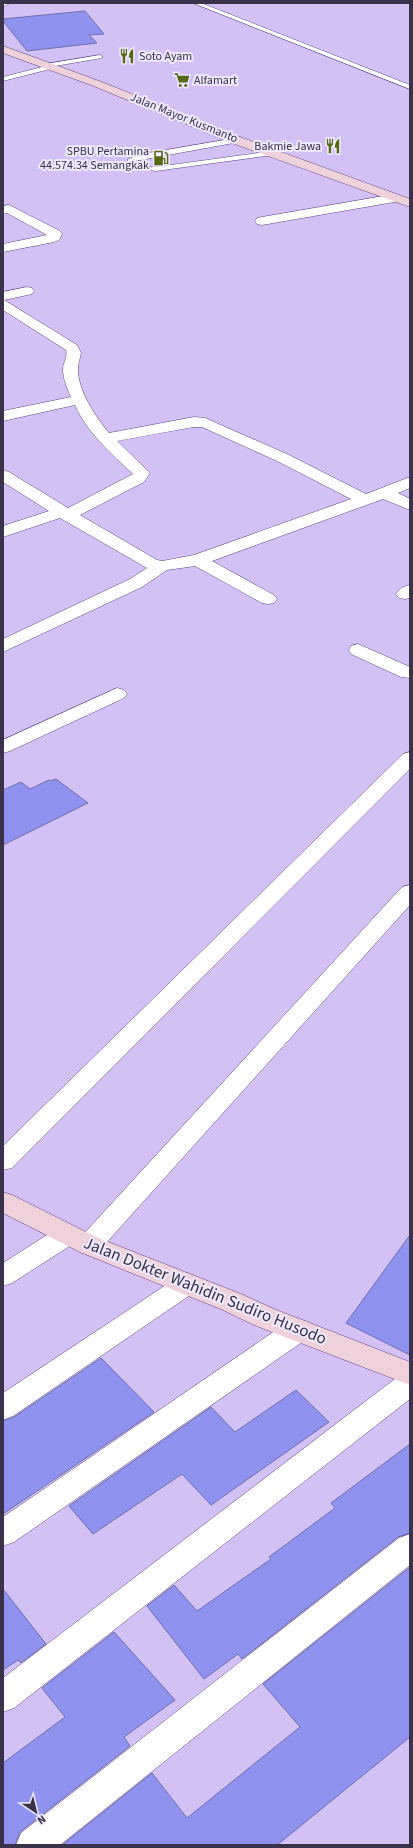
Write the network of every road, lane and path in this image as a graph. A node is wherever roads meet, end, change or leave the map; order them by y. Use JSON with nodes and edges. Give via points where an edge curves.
{"nodes":[{"id":1,"x":196,"y":3,"type":"edge"},
{"id":2,"x":3,"y":49,"type":"edge"},
{"id":3,"x":100,"y":57,"type":"dead end"},
{"id":4,"x":50,"y":66,"type":"junction"},
{"id":5,"x":3,"y":78,"type":"edge"},
{"id":6,"x":410,"y":87,"type":"edge"},
{"id":7,"x":236,"y":140,"type":"junction"},
{"id":8,"x":273,"y":153,"type":"junction"},
{"id":9,"x":395,"y":198,"type":"junction"},
{"id":10,"x":410,"y":203,"type":"edge"},
{"id":11,"x":3,"y":210,"type":"edge"},
{"id":12,"x":262,"y":221,"type":"dead end"},
{"id":13,"x":3,"y":248,"type":"edge"},
{"id":14,"x":27,"y":291,"type":"dead end"},
{"id":15,"x":3,"y":296,"type":"edge"},
{"id":16,"x":3,"y":304,"type":"edge"},
{"id":17,"x":79,"y":400,"type":"junction"},
{"id":18,"x":3,"y":416,"type":"edge"},
{"id":19,"x":105,"y":439,"type":"junction"},
{"id":20,"x":3,"y":475,"type":"edge"},
{"id":21,"x":410,"y":482,"type":"edge"},
{"id":22,"x":384,"y":493,"type":"junction"},
{"id":23,"x":365,"y":500,"type":"junction"},
{"id":24,"x":410,"y":505,"type":"edge"},
{"id":25,"x":65,"y":514,"type":"junction"},
{"id":26,"x":3,"y":532,"type":"edge"},
{"id":27,"x":198,"y":560,"type":"junction"},
{"id":28,"x":162,"y":566,"type":"junction"},
{"id":29,"x":268,"y":599,"type":"dead end"},
{"id":30,"x":3,"y":646,"type":"edge"},
{"id":31,"x":358,"y":650,"type":"dead end"},
{"id":32,"x":409,"y":678,"type":"edge"},
{"id":33,"x":117,"y":694,"type":"dead end"},
{"id":34,"x":3,"y":747,"type":"edge"},
{"id":35,"x":410,"y":758,"type":"edge"},
{"id":36,"x":410,"y":892,"type":"edge"},
{"id":37,"x":3,"y":1161,"type":"edge"},
{"id":38,"x":3,"y":1202,"type":"edge"},
{"id":39,"x":78,"y":1240,"type":"junction"},
{"id":40,"x":3,"y":1276,"type":"edge"},
{"id":41,"x":187,"y":1284,"type":"junction"},
{"id":42,"x":298,"y":1330,"type":"junction"},
{"id":43,"x":410,"y":1374,"type":"edge"},
{"id":44,"x":410,"y":1383,"type":"edge"},
{"id":45,"x":3,"y":1408,"type":"edge"},
{"id":46,"x":3,"y":1533,"type":"edge"},
{"id":47,"x":410,"y":1547,"type":"edge"},
{"id":48,"x":3,"y":1697,"type":"edge"},
{"id":49,"x":33,"y":1845,"type":"edge"}],
"edges":[{"from":1,"to":6,"type":"lane"},
{"from":2,"to":4,"type":"main road","name":"Jalan Mayor Kusmanto"},
{"from":3,"to":4,"type":"lane"},
{"from":4,"to":5,"type":"lane"},
{"from":4,"to":7,"type":"main road","name":"Jalan Mayor Kusmanto"},
{"from":7,"to":8,"type":"main road","name":"Jalan Mayor Kusmanto"},
{"from":7,"to":8,"type":"lane","via":[[131,160],[135,166],[142,169],[156,169]]},
{"from":8,"to":9,"type":"main road","name":"Jalan Mayor Kusmanto"},
{"from":9,"to":10,"type":"main road","name":"Jalan Mayor Kusmanto"},
{"from":9,"to":12,"type":"street"},
{"from":11,"to":13,"type":"street","via":[[9,209],[55,234],[49,239]]},
{"from":14,"to":15,"type":"street"},
{"from":16,"to":17,"type":"street","via":[[72,348],[72,383]]},
{"from":17,"to":18,"type":"street"},
{"from":17,"to":19,"type":"street","via":[[87,416]]},
{"from":19,"to":23,"type":"street","via":[[194,422],[205,423],[283,458]]},
{"from":19,"to":25,"type":"street","via":[[142,473],[138,479]]},
{"from":20,"to":25,"type":"street"},
{"from":21,"to":22,"type":"street"},
{"from":22,"to":23,"type":"street"},
{"from":22,"to":24,"type":"street"},
{"from":23,"to":27,"type":"street"},
{"from":25,"to":26,"type":"street"},
{"from":25,"to":28,"type":"street","via":[[152,564]]},
{"from":27,"to":28,"type":"street"},
{"from":27,"to":29,"type":"street"},
{"from":28,"to":30,"type":"street","via":[[136,583]]},
{"from":31,"to":32,"type":"street"},
{"from":33,"to":34,"type":"street"},
{"from":35,"to":37,"type":"street"},
{"from":36,"to":39,"type":"street"},
{"from":38,"to":39,"type":"main road","name":"Jalan Dokter Wahidin Sudiro Husodo"},
{"from":39,"to":40,"type":"street"},
{"from":39,"to":41,"type":"main road","name":"Jalan Dokter Wahidin Sudiro Husodo"},
{"from":41,"to":42,"type":"main road","name":"Jalan Dokter Wahidin Sudiro Husodo"},
{"from":41,"to":45,"type":"street"},
{"from":42,"to":43,"type":"main road","name":"Jalan Dokter Wahidin Sudiro Husodo"},
{"from":42,"to":46,"type":"street"},
{"from":44,"to":48,"type":"street"},
{"from":47,"to":49,"type":"street"}]}
